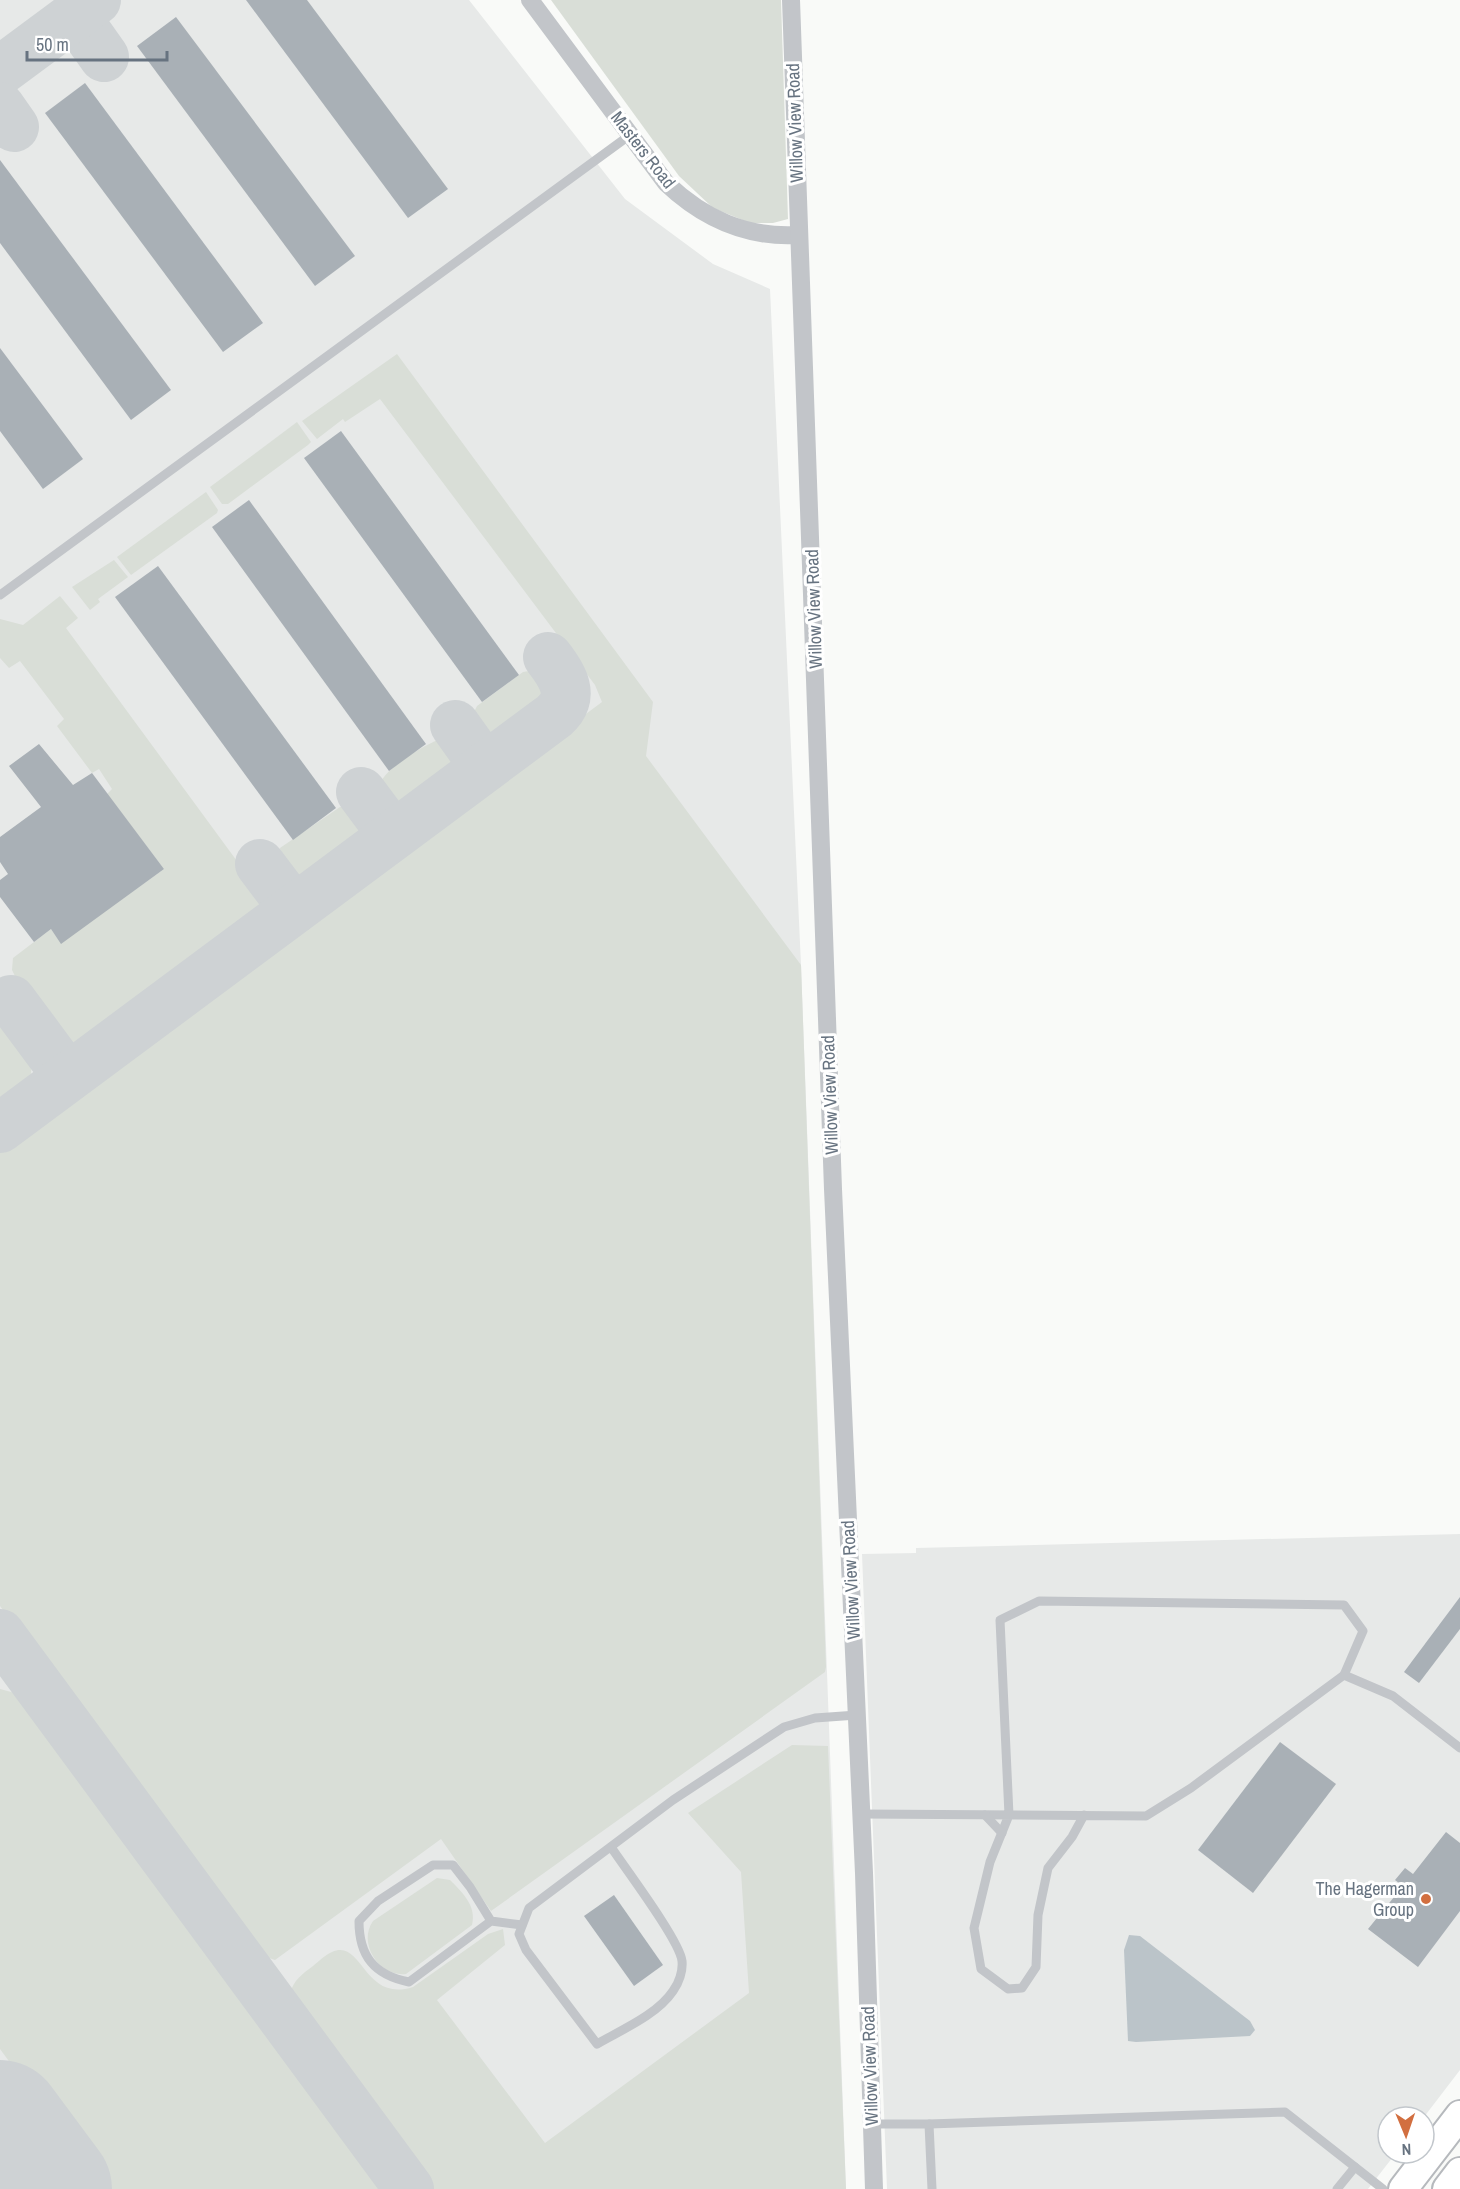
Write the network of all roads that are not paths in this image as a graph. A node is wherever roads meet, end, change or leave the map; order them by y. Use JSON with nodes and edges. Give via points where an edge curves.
{"nodes":[{"id":1,"x":530,"y":0,"type":"edge"},
{"id":2,"x":791,"y":0,"type":"edge"},
{"id":3,"x":630,"y":135,"type":"junction"},
{"id":4,"x":798,"y":235,"type":"junction"},
{"id":5,"x":0,"y":595,"type":"edge"},
{"id":6,"x":1344,"y":1675,"type":"junction"},
{"id":7,"x":857,"y":1716,"type":"junction"},
{"id":8,"x":1460,"y":1748,"type":"edge"},
{"id":9,"x":861,"y":1814,"type":"junction"},
{"id":10,"x":985,"y":1815,"type":"junction"},
{"id":11,"x":1009,"y":1815,"type":"junction"},
{"id":12,"x":1084,"y":1815,"type":"junction"},
{"id":13,"x":1002,"y":1833,"type":"junction"},
{"id":14,"x":611,"y":1847,"type":"junction"},
{"id":15,"x":491,"y":1921,"type":"junction"},
{"id":16,"x":522,"y":1925,"type":"junction"},
{"id":17,"x":1460,"y":2115,"type":"edge"},
{"id":18,"x":872,"y":2124,"type":"junction"},
{"id":19,"x":928,"y":2124,"type":"junction"},
{"id":20,"x":1355,"y":2167,"type":"junction"},
{"id":21,"x":1460,"y":2172,"type":"edge"},
{"id":22,"x":874,"y":2189,"type":"edge"},
{"id":23,"x":932,"y":2189,"type":"edge"},
{"id":24,"x":1336,"y":2189,"type":"edge"},
{"id":25,"x":1383,"y":2189,"type":"edge"},
{"id":26,"x":1403,"y":2189,"type":"edge"},
{"id":27,"x":1447,"y":2189,"type":"edge"}],
"edges":[{"from":1,"to":3,"type":"street","name":"Masters Road"},
{"from":2,"to":4,"type":"street","name":"Willow View Road"},
{"from":3,"to":4,"type":"street","name":"Masters Road","via":[[666,183],[700,212],[755,234]]},
{"from":3,"to":5,"type":"lane"},
{"from":4,"to":7,"type":"street","name":"Willow View Road","via":[[833,1189]]},
{"from":6,"to":8,"type":"lane","via":[[1393,1696]]},
{"from":6,"to":11,"type":"lane","via":[[1363,1631],[1344,1605],[1039,1601],[1000,1620]]},
{"from":6,"to":12,"type":"lane","via":[[1191,1788],[1146,1816]]},
{"from":7,"to":9,"type":"street","name":"Willow View Road"},
{"from":7,"to":14,"type":"lane","via":[[815,1718],[784,1727],[673,1800]]},
{"from":9,"to":10,"type":"lane"},
{"from":9,"to":18,"type":"street","name":"Willow View Road"},
{"from":10,"to":11,"type":"lane"},
{"from":10,"to":13,"type":"lane"},
{"from":11,"to":12,"type":"lane"},
{"from":11,"to":13,"type":"lane"},
{"from":12,"to":13,"type":"lane","via":[[1048,1868],[1038,1915],[1036,1967],[1022,1988],[1008,1989],[981,1969],[974,1928],[990,1862]]},
{"from":14,"to":16,"type":"lane","via":[[529,1908]]},
{"from":14,"to":16,"type":"lane","via":[[682,1959],[678,1983],[662,2003],[597,2044],[526,1950],[519,1934]]},
{"from":15,"to":15,"type":"lane","via":[[409,1982],[390,1978],[371,1963],[358,1943],[358,1921],[378,1901],[433,1865],[453,1865]]},
{"from":15,"to":16,"type":"lane"},
{"from":17,"to":26,"type":"main road"},
{"from":18,"to":19,"type":"lane"},
{"from":18,"to":22,"type":"street","name":"Willow View Road"},
{"from":19,"to":20,"type":"lane","via":[[1285,2112]]},
{"from":19,"to":23,"type":"lane"},
{"from":20,"to":24,"type":"lane"},
{"from":20,"to":25,"type":"lane"},
{"from":21,"to":27,"type":"main road"}]}
